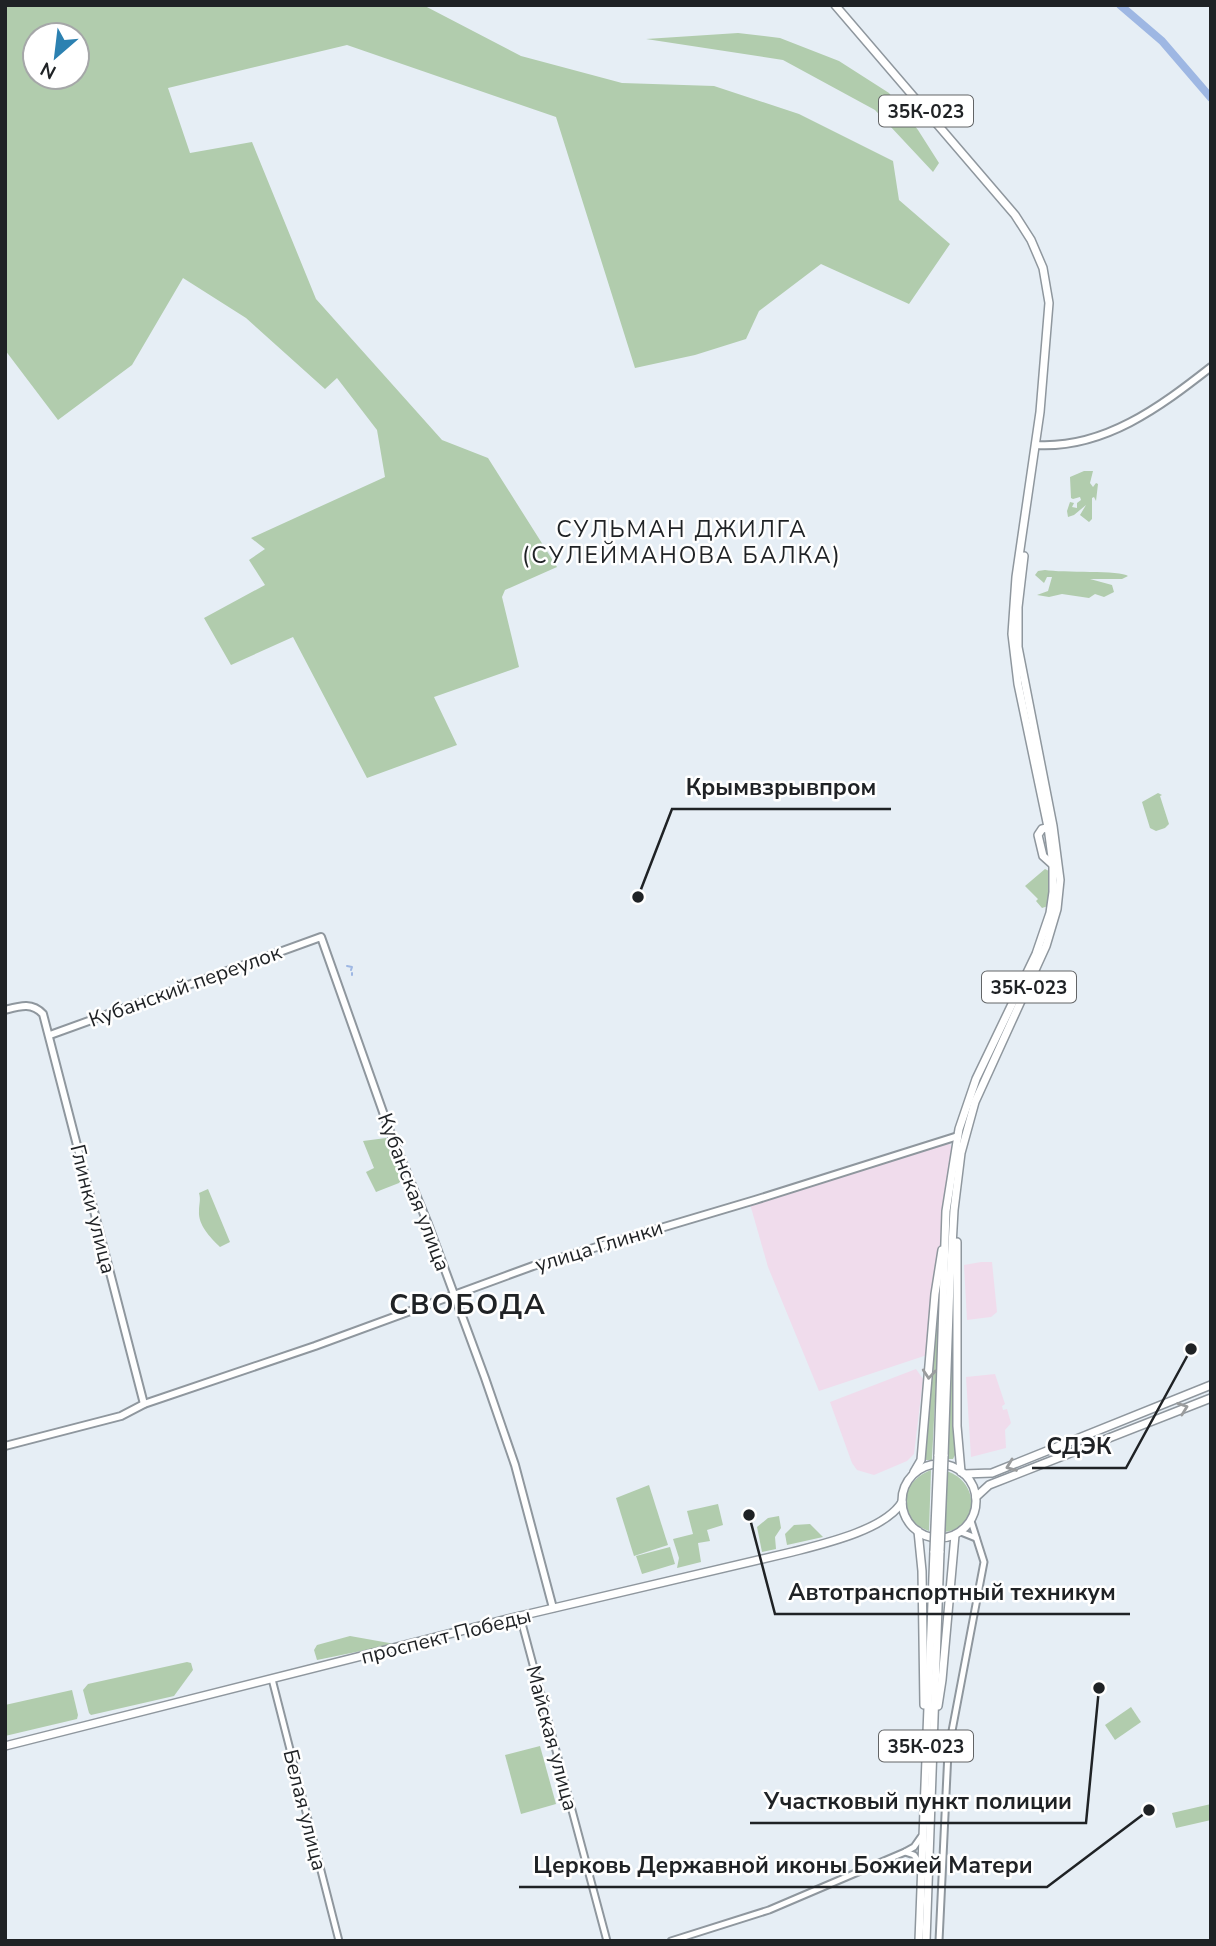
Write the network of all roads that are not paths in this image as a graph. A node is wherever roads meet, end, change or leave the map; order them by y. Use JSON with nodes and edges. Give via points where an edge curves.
{"nodes":[{"id":1,"x":835,"y":5,"type":"edge"},
{"id":2,"x":1211,"y":367,"type":"edge"},
{"id":3,"x":1036,"y":445,"type":"junction"},
{"id":4,"x":1051,"y":827,"type":"junction"},
{"id":5,"x":321,"y":937,"type":"joint"},
{"id":6,"x":5,"y":1010,"type":"edge"},
{"id":7,"x":50,"y":1035,"type":"junction"},
{"id":8,"x":958,"y":1136,"type":"junction"},
{"id":9,"x":954,"y":1220,"type":"junction"},
{"id":10,"x":945,"y":1243,"type":"junction"},
{"id":11,"x":454,"y":1295,"type":"junction"},
{"id":12,"x":1211,"y":1385,"type":"edge"},
{"id":13,"x":1211,"y":1398,"type":"edge"},
{"id":14,"x":144,"y":1404,"type":"junction"},
{"id":15,"x":5,"y":1446,"type":"edge"},
{"id":16,"x":941,"y":1456,"type":"junction"},
{"id":17,"x":914,"y":1472,"type":"junction"},
{"id":18,"x":962,"y":1473,"type":"junction"},
{"id":19,"x":976,"y":1497,"type":"junction"},
{"id":20,"x":902,"y":1502,"type":"junction"},
{"id":21,"x":885,"y":1519,"type":"junction"},
{"id":22,"x":971,"y":1521,"type":"junction"},
{"id":23,"x":911,"y":1525,"type":"junction"},
{"id":24,"x":919,"y":1531,"type":"junction"},
{"id":25,"x":958,"y":1533,"type":"junction"},
{"id":26,"x":976,"y":1538,"type":"junction"},
{"id":27,"x":937,"y":1551,"type":"junction"},
{"id":28,"x":553,"y":1608,"type":"junction"},
{"id":29,"x":520,"y":1616,"type":"junction"},
{"id":30,"x":272,"y":1679,"type":"junction"},
{"id":31,"x":927,"y":1729,"type":"junction"},
{"id":32,"x":932,"y":1738,"type":"junction"},
{"id":33,"x":5,"y":1746,"type":"edge"},
{"id":34,"x":923,"y":1832,"type":"junction"},
{"id":35,"x":905,"y":1852,"type":"junction"},
{"id":36,"x":922,"y":1866,"type":"junction"},
{"id":37,"x":339,"y":1941,"type":"edge"},
{"id":38,"x":607,"y":1941,"type":"edge"},
{"id":39,"x":671,"y":1941,"type":"edge"},
{"id":40,"x":919,"y":1941,"type":"edge"},
{"id":41,"x":926,"y":1941,"type":"edge"},
{"id":42,"x":939,"y":1941,"type":"edge"}],
"edges":[{"from":1,"to":3,"type":"main road","number":"35К-023","via":[[998,193],[1031,240],[1047,281],[1049,303]]},
{"from":2,"to":3,"type":"main road","via":[[1144,415],[1100,437]]},
{"from":3,"to":4,"type":"main road","number":"35К-023","via":[[1012,634],[1018,684]]},
{"from":4,"to":8,"type":"main road","number":"35К-023","via":[[1052,902],[1044,934],[976,1079]]},
{"from":4,"to":9,"type":"main road","number":"35К-023","via":[[1060,880],[1056,910],[1041,962],[969,1120]]},
{"from":5,"to":7,"type":"main road","name":"Кубанский переулок"},
{"from":5,"to":11,"type":"main road","name":"Кубанская улица"},
{"from":6,"to":7,"type":"main road","name":"Глинки улица","via":[[36,1007]]},
{"from":7,"to":14,"type":"main road","name":"Глинки улица"},
{"from":8,"to":10,"type":"main road","number":"35К-023"},
{"from":8,"to":11,"type":"main road","name":"улица Глинки","via":[[558,1258]]},
{"from":9,"to":16,"type":"main road","number":"35К-023"},
{"from":9,"to":18,"type":"main road","via":[[957,1426]]},
{"from":10,"to":16,"type":"main road","number":"35К-023"},
{"from":10,"to":17,"type":"main road","one_way":true,"via":[[939,1258],[921,1460]]},
{"from":11,"to":14,"type":"main road","name":"улица Глинки"},
{"from":11,"to":28,"type":"main road","name":"Кубанская улица","via":[[515,1465]]},
{"from":12,"to":18,"type":"main road","one_way":true,"via":[[992,1473]]},
{"from":19,"to":13,"type":"main road","one_way":true,"via":[[989,1485]]},
{"from":14,"to":15,"type":"main road","name":"улица Глинки","via":[[121,1416]]},
{"from":16,"to":27,"type":"main road","number":"35К-023","bridge":true},
{"from":17,"to":18,"type":"main road","via":[[941,1465]]},
{"from":17,"to":20,"type":"main road"},
{"from":18,"to":19,"type":"main road"},
{"from":19,"to":22,"type":"main road"},
{"from":20,"to":21,"type":"main road","name":"проспект Победы"},
{"from":20,"to":23,"type":"main road"},
{"from":21,"to":23,"type":"main road"},
{"from":21,"to":28,"type":"main road","name":"проспект Победы","via":[[792,1552]]},
{"from":22,"to":25,"type":"main road"},
{"from":22,"to":26,"type":"street"},
{"from":23,"to":24,"type":"main road"},
{"from":24,"to":25,"type":"main road","via":[[938,1538]]},
{"from":24,"to":31,"type":"main road"},
{"from":25,"to":26,"type":"street"},
{"from":25,"to":32,"type":"main road"},
{"from":26,"to":42,"type":"street","via":[[984,1562],[948,1752]]},
{"from":27,"to":31,"type":"main road","number":"35К-023"},
{"from":27,"to":32,"type":"main road","number":"35К-023"},
{"from":28,"to":29,"type":"main road","name":"проспект Победы"},
{"from":29,"to":30,"type":"main road","name":"проспект Победы"},
{"from":29,"to":38,"type":"street","name":"Майская улица"},
{"from":30,"to":33,"type":"main road","name":"проспект Победы"},
{"from":30,"to":37,"type":"street","name":"Белая улица"},
{"from":31,"to":34,"type":"main road","number":"35К-023"},
{"from":32,"to":41,"type":"main road","number":"35К-023"},
{"from":34,"to":35,"type":"street","via":[[917,1844]]},
{"from":34,"to":36,"type":"main road","number":"35К-023"},
{"from":35,"to":36,"type":"street"},
{"from":35,"to":39,"type":"street","via":[[769,1910]]},
{"from":36,"to":40,"type":"main road","number":"35К-023"}]}
